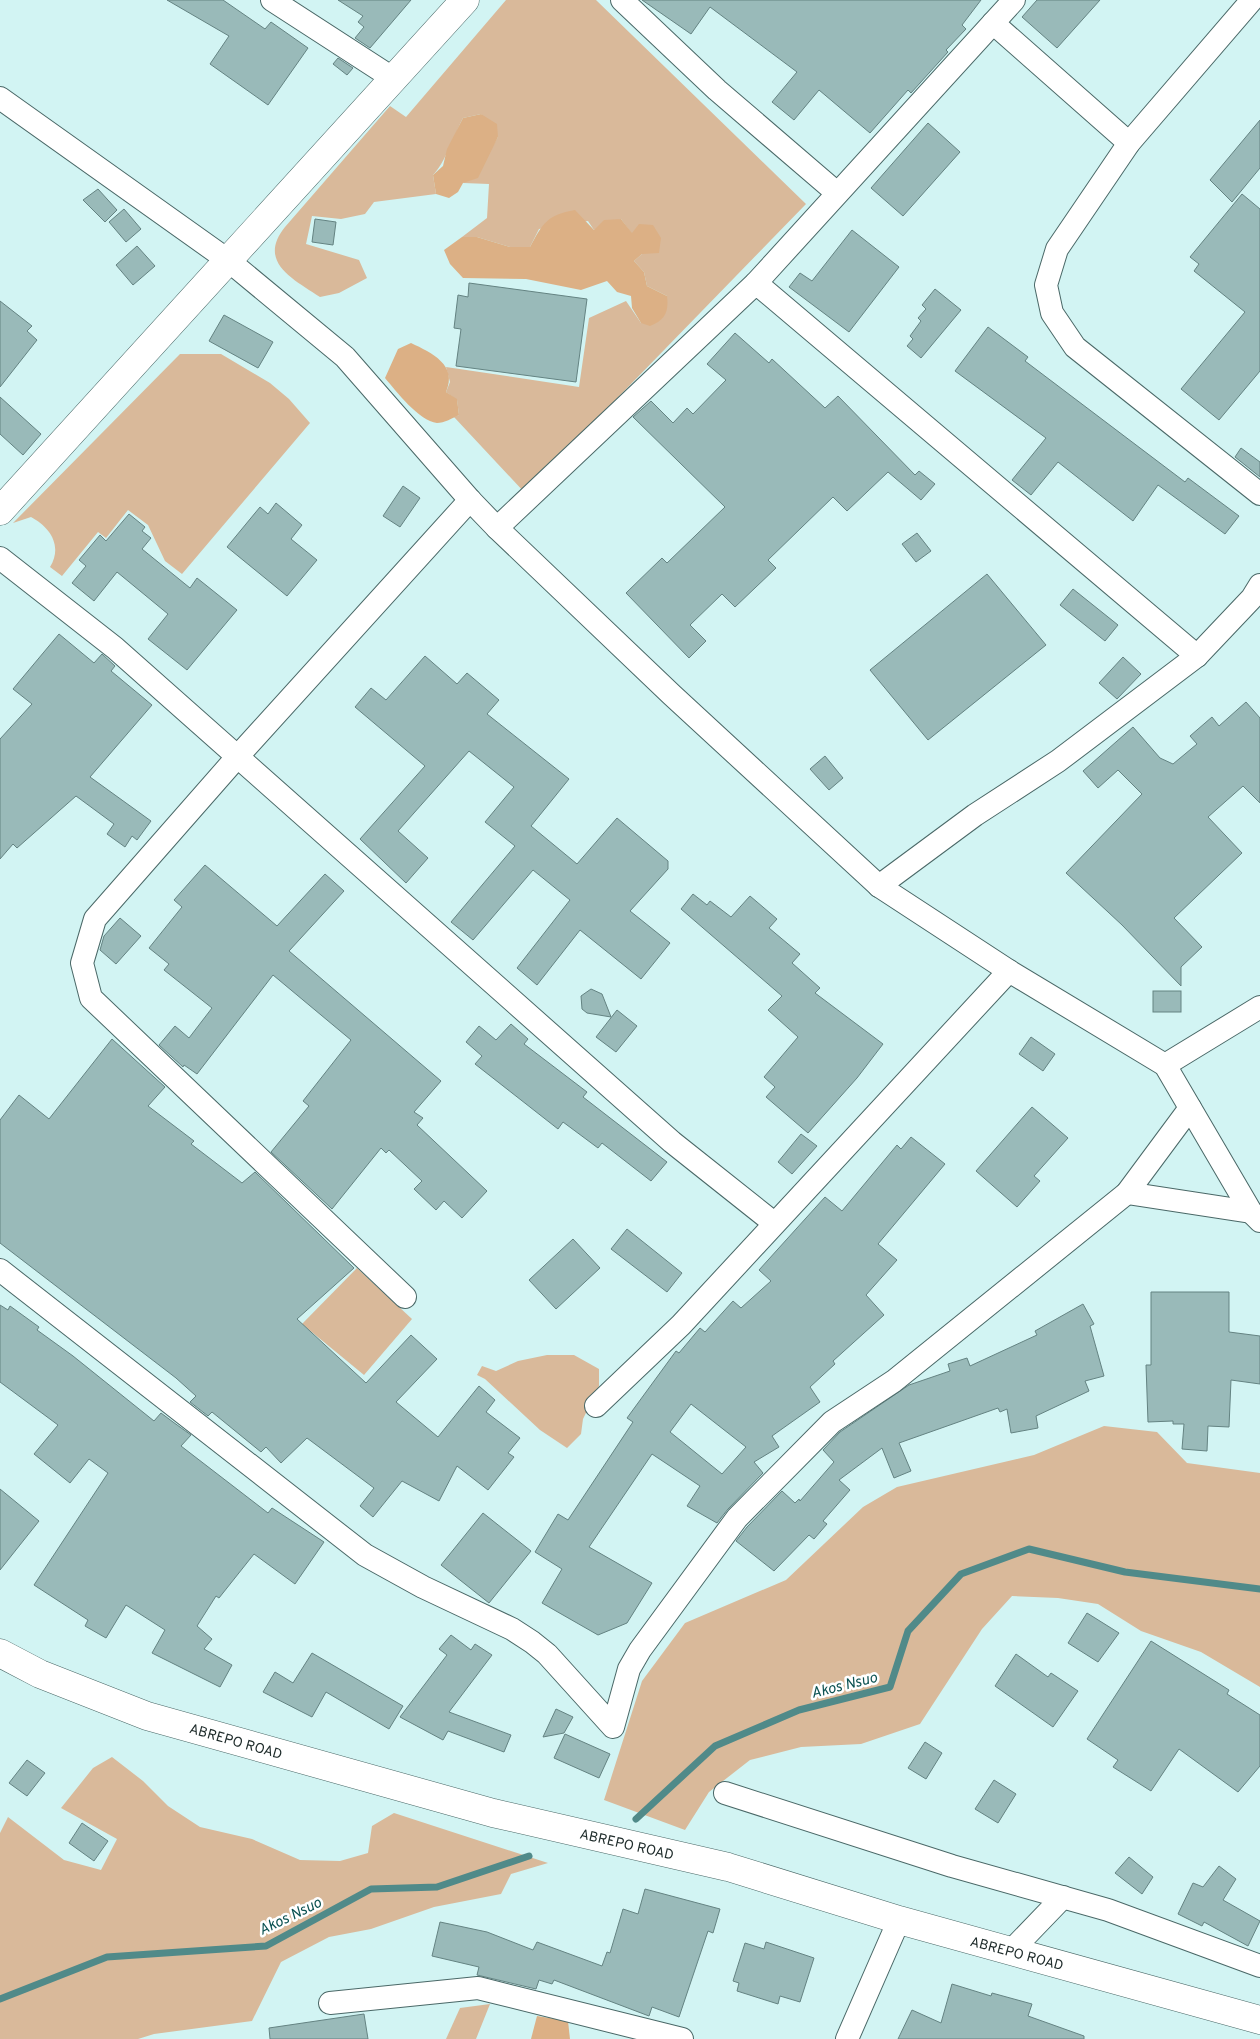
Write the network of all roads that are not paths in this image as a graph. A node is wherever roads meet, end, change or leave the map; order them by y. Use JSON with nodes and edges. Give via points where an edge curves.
{"nodes":[{"id":1,"x":272,"y":0,"type":"edge"},
{"id":2,"x":465,"y":0,"type":"edge"},
{"id":3,"x":622,"y":0,"type":"edge"},
{"id":4,"x":1014,"y":0,"type":"edge"},
{"id":5,"x":1252,"y":0,"type":"edge"},
{"id":6,"x":993,"y":23,"type":"junction"},
{"id":7,"x":394,"y":79,"type":"junction"},
{"id":8,"x":0,"y":98,"type":"edge"},
{"id":9,"x":1129,"y":143,"type":"junction"},
{"id":10,"x":837,"y":193,"type":"junction"},
{"id":11,"x":229,"y":261,"type":"junction"},
{"id":12,"x":756,"y":283,"type":"junction"},
{"id":13,"x":1260,"y":494,"type":"edge"},
{"id":14,"x":470,"y":500,"type":"junction"},
{"id":15,"x":0,"y":510,"type":"edge"},
{"id":16,"x":497,"y":528,"type":"junction"},
{"id":17,"x":0,"y":558,"type":"edge"},
{"id":18,"x":1260,"y":585,"type":"edge"},
{"id":19,"x":1197,"y":656,"type":"junction"},
{"id":20,"x":238,"y":756,"type":"junction"},
{"id":21,"x":879,"y":886,"type":"junction"},
{"id":22,"x":1009,"y":971,"type":"junction"},
{"id":23,"x":1260,"y":1007,"type":"edge"},
{"id":24,"x":1165,"y":1065,"type":"junction"},
{"id":25,"x":1190,"y":1108,"type":"junction"},
{"id":26,"x":1127,"y":1193,"type":"junction"},
{"id":27,"x":1255,"y":1217,"type":"edge"},
{"id":28,"x":774,"y":1223,"type":"junction"},
{"id":29,"x":0,"y":1270,"type":"edge"},
{"id":30,"x":405,"y":1297,"type":"dead end"},
{"id":31,"x":596,"y":1406,"type":"dead end"},
{"id":32,"x":0,"y":1653,"type":"edge"},
{"id":33,"x":725,"y":1793,"type":"dead end"},
{"id":34,"x":1063,"y":1897,"type":"junction"},
{"id":35,"x":899,"y":1920,"type":"junction"},
{"id":36,"x":1011,"y":1951,"type":"junction"},
{"id":37,"x":1260,"y":1966,"type":"edge"},
{"id":38,"x":330,"y":2003,"type":"dead end"},
{"id":39,"x":1260,"y":2020,"type":"edge"},
{"id":40,"x":682,"y":2039,"type":"edge"},
{"id":41,"x":847,"y":2039,"type":"edge"}],
"edges":[{"from":1,"to":7,"type":"street"},
{"from":2,"to":7,"type":"main road"},
{"from":3,"to":10,"type":"street","via":[[717,90]]},
{"from":4,"to":6,"type":"street"},
{"from":5,"to":9,"type":"street"},
{"from":6,"to":9,"type":"street"},
{"from":6,"to":10,"type":"street"},
{"from":7,"to":11,"type":"main road"},
{"from":8,"to":11,"type":"street"},
{"from":9,"to":13,"type":"street","via":[[1057,249],[1046,285],[1052,313],[1075,347]]},
{"from":10,"to":12,"type":"street"},
{"from":11,"to":14,"type":"street","via":[[346,357]]},
{"from":11,"to":15,"type":"main road"},
{"from":12,"to":16,"type":"street"},
{"from":12,"to":19,"type":"street"},
{"from":14,"to":16,"type":"street"},
{"from":14,"to":20,"type":"street"},
{"from":16,"to":21,"type":"street"},
{"from":17,"to":20,"type":"street","via":[[114,648]]},
{"from":18,"to":19,"type":"street","via":[[1252,598]]},
{"from":19,"to":21,"type":"street","via":[[1058,761],[975,814]]},
{"from":20,"to":28,"type":"street","via":[[672,1142]]},
{"from":20,"to":30,"type":"street","via":[[95,919],[82,963],[91,998]]},
{"from":21,"to":22,"type":"street"},
{"from":22,"to":24,"type":"street"},
{"from":22,"to":28,"type":"street"},
{"from":23,"to":24,"type":"street"},
{"from":24,"to":25,"type":"street"},
{"from":25,"to":26,"type":"street"},
{"from":25,"to":27,"type":"street"},
{"from":26,"to":27,"type":"street"},
{"from":26,"to":29,"type":"street","via":[[894,1381],[832,1422],[737,1518],[637,1656],[627,1676],[613,1727],[540,1648],[512,1629],[423,1587],[365,1555]]},
{"from":28,"to":31,"type":"street","via":[[681,1325]]},
{"from":32,"to":35,"type":"main road","name":"ABREPO ROAD","via":[[40,1674],[147,1716],[493,1813],[728,1868]]},
{"from":33,"to":34,"type":"street","via":[[952,1866]]},
{"from":34,"to":36,"type":"street"},
{"from":34,"to":37,"type":"street","via":[[1108,1910]]},
{"from":35,"to":36,"type":"main road","name":"ABREPO ROAD"},
{"from":35,"to":41,"type":"street"},
{"from":36,"to":39,"type":"main road","name":"ABREPO ROAD"},
{"from":38,"to":40,"type":"street","via":[[478,1988]]}]}
